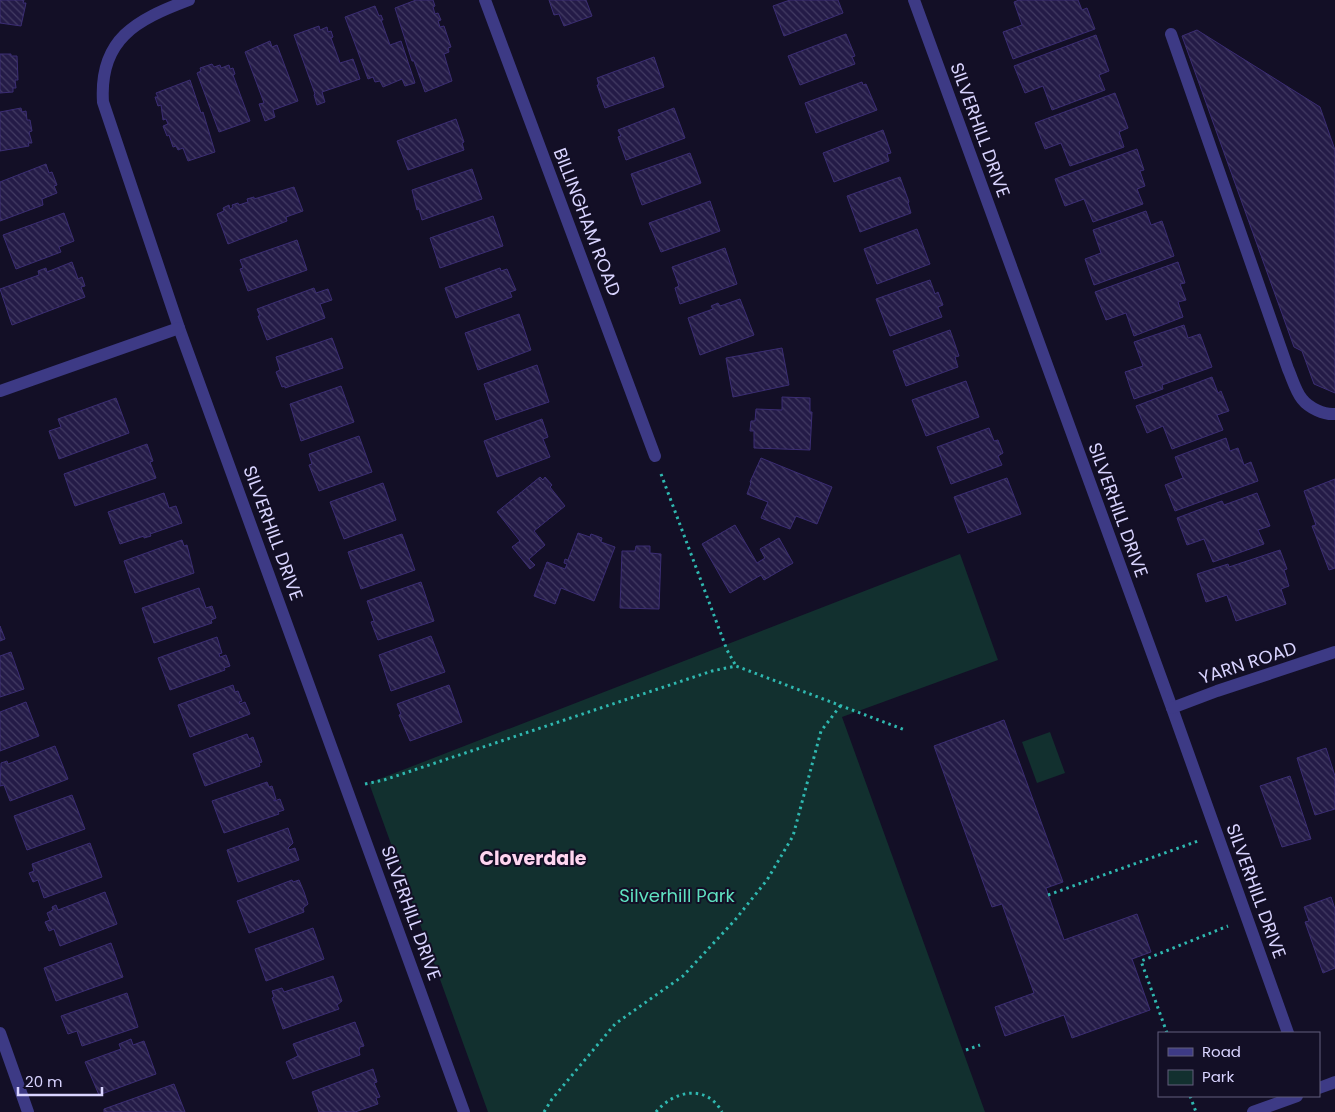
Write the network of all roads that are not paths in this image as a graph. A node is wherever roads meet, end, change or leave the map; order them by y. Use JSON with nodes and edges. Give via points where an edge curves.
{"nodes":[{"id":1,"x":188,"y":0,"type":"edge"},
{"id":2,"x":485,"y":0,"type":"edge"},
{"id":3,"x":914,"y":0,"type":"edge"},
{"id":4,"x":1171,"y":34,"type":"dead end"},
{"id":5,"x":180,"y":328,"type":"junction"},
{"id":6,"x":0,"y":391,"type":"edge"},
{"id":7,"x":1335,"y":414,"type":"edge"},
{"id":8,"x":655,"y":456,"type":"road end"},
{"id":9,"x":1335,"y":652,"type":"edge"},
{"id":10,"x":1172,"y":708,"type":"junction"},
{"id":11,"x":1288,"y":1032,"type":"edge"},
{"id":12,"x":0,"y":1033,"type":"edge"},
{"id":13,"x":1335,"y":1082,"type":"edge"},
{"id":14,"x":1320,"y":1088,"type":"edge"},
{"id":15,"x":1294,"y":1097,"type":"edge"},
{"id":16,"x":28,"y":1112,"type":"edge"},
{"id":17,"x":464,"y":1112,"type":"edge"},
{"id":18,"x":1253,"y":1112,"type":"edge"}],
"edges":[{"from":1,"to":5,"type":"street","name":"SILVERHILL DRIVE","via":[[134,25],[121,37],[105,68],[102,85],[103,102]]},
{"from":2,"to":8,"type":"street","name":"BILLINGHAM ROAD"},
{"from":3,"to":10,"type":"street","name":"SILVERHILL DRIVE"},
{"from":4,"to":7,"type":"street","via":[[1288,370],[1302,399],[1318,410]]},
{"from":5,"to":6,"type":"street"},
{"from":5,"to":17,"type":"street","name":"SILVERHILL DRIVE"},
{"from":9,"to":10,"type":"street","name":"YARN ROAD"},
{"from":10,"to":11,"type":"street","name":"SILVERHILL DRIVE"},
{"from":12,"to":16,"type":"street"},
{"from":13,"to":14,"type":"street"},
{"from":15,"to":18,"type":"street"}]}
